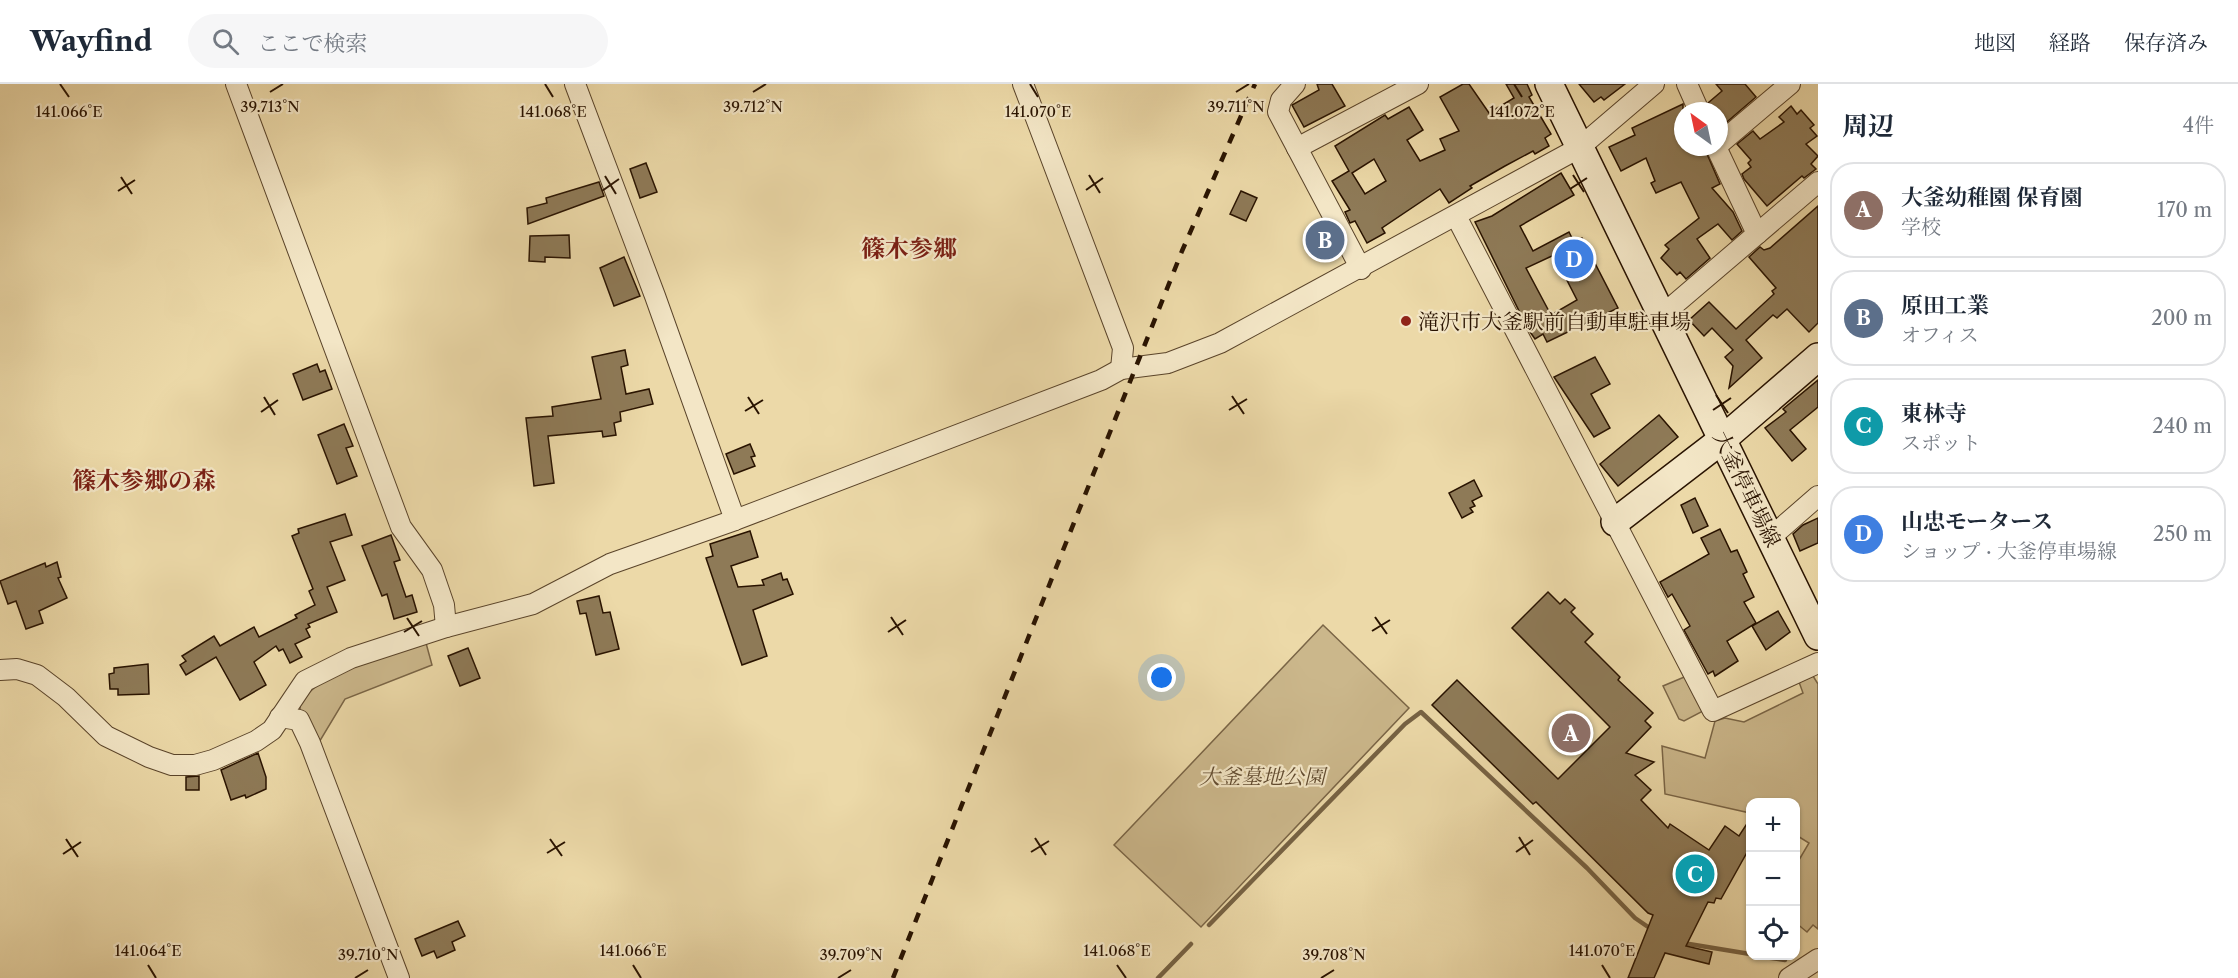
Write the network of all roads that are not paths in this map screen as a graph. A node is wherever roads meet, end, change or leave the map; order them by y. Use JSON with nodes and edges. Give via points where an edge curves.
{"nodes":[{"id":1,"x":236,"y":84,"type":"edge"},
{"id":2,"x":575,"y":84,"type":"edge"},
{"id":3,"x":1023,"y":84,"type":"edge"},
{"id":4,"x":1295,"y":84,"type":"edge"},
{"id":5,"x":1418,"y":84,"type":"edge"},
{"id":6,"x":1549,"y":84,"type":"edge"},
{"id":7,"x":1654,"y":84,"type":"edge"},
{"id":8,"x":1687,"y":84,"type":"edge"},
{"id":9,"x":1790,"y":84,"type":"edge"},
{"id":10,"x":1695,"y":102,"type":"edge"},
{"id":11,"x":1728,"y":137,"type":"edge"},
{"id":12,"x":1297,"y":148,"type":"junction"},
{"id":13,"x":1579,"y":148,"type":"junction"},
{"id":14,"x":1722,"y":156,"type":"edge"},
{"id":15,"x":1818,"y":182,"type":"edge"},
{"id":16,"x":1456,"y":216,"type":"junction"},
{"id":17,"x":1757,"y":234,"type":"junction"},
{"id":18,"x":1361,"y":268,"type":"junction"},
{"id":19,"x":1661,"y":316,"type":"junction"},
{"id":20,"x":1818,"y":357,"type":"edge"},
{"id":21,"x":1121,"y":369,"type":"junction"},
{"id":22,"x":1723,"y":439,"type":"junction"},
{"id":23,"x":1818,"y":496,"type":"edge"},
{"id":24,"x":735,"y":519,"type":"junction"},
{"id":25,"x":1615,"y":522,"type":"junction"},
{"id":26,"x":1770,"y":537,"type":"junction"},
{"id":27,"x":446,"y":627,"type":"junction"},
{"id":28,"x":1818,"y":636,"type":"edge"},
{"id":29,"x":1818,"y":663,"type":"edge"},
{"id":30,"x":0,"y":670,"type":"edge"},
{"id":31,"x":280,"y":717,"type":"junction"},
{"id":32,"x":1816,"y":963,"type":"edge"},
{"id":33,"x":399,"y":978,"type":"edge"},
{"id":34,"x":1789,"y":978,"type":"edge"}],
"edges":[{"from":1,"to":27,"type":"street","via":[[401,527],[432,570],[444,605]]},
{"from":2,"to":24,"type":"street"},
{"from":3,"to":21,"type":"street","via":[[1123,348]]},
{"from":4,"to":12,"type":"street","via":[[1281,100],[1278,112]]},
{"from":5,"to":12,"type":"street"},
{"from":6,"to":13,"type":"main road","name":"大釜停車場線"},
{"from":7,"to":13,"type":"street"},
{"from":8,"to":10,"type":"street"},
{"from":9,"to":11,"type":"street"},
{"from":12,"to":18,"type":"street"},
{"from":13,"to":16,"type":"street"},
{"from":13,"to":19,"type":"main road","name":"大釜停車場線"},
{"from":14,"to":17,"type":"street"},
{"from":15,"to":17,"type":"street"},
{"from":16,"to":18,"type":"street"},
{"from":16,"to":25,"type":"street"},
{"from":17,"to":19,"type":"street"},
{"from":18,"to":21,"type":"street","via":[[1220,343],[1168,363]]},
{"from":19,"to":22,"type":"main road","name":"大釜停車場線"},
{"from":20,"to":22,"type":"main road"},
{"from":21,"to":24,"type":"street","via":[[1101,380]]},
{"from":22,"to":25,"type":"main road"},
{"from":22,"to":26,"type":"main road","name":"大釜停車場線"},
{"from":23,"to":26,"type":"street"},
{"from":24,"to":27,"type":"street","via":[[610,564],[533,604]]},
{"from":25,"to":29,"type":"street","via":[[1713,711]]},
{"from":26,"to":28,"type":"main road","name":"大釜停車場線"},
{"from":27,"to":31,"type":"street","via":[[383,646],[324,670],[305,681]]},
{"from":30,"to":31,"type":"street","via":[[17,669],[37,675],[106,736],[172,765],[195,765],[241,748],[272,729]]},
{"from":31,"to":33,"type":"street","via":[[299,720],[310,743]]},
{"from":32,"to":34,"type":"street"}]}
